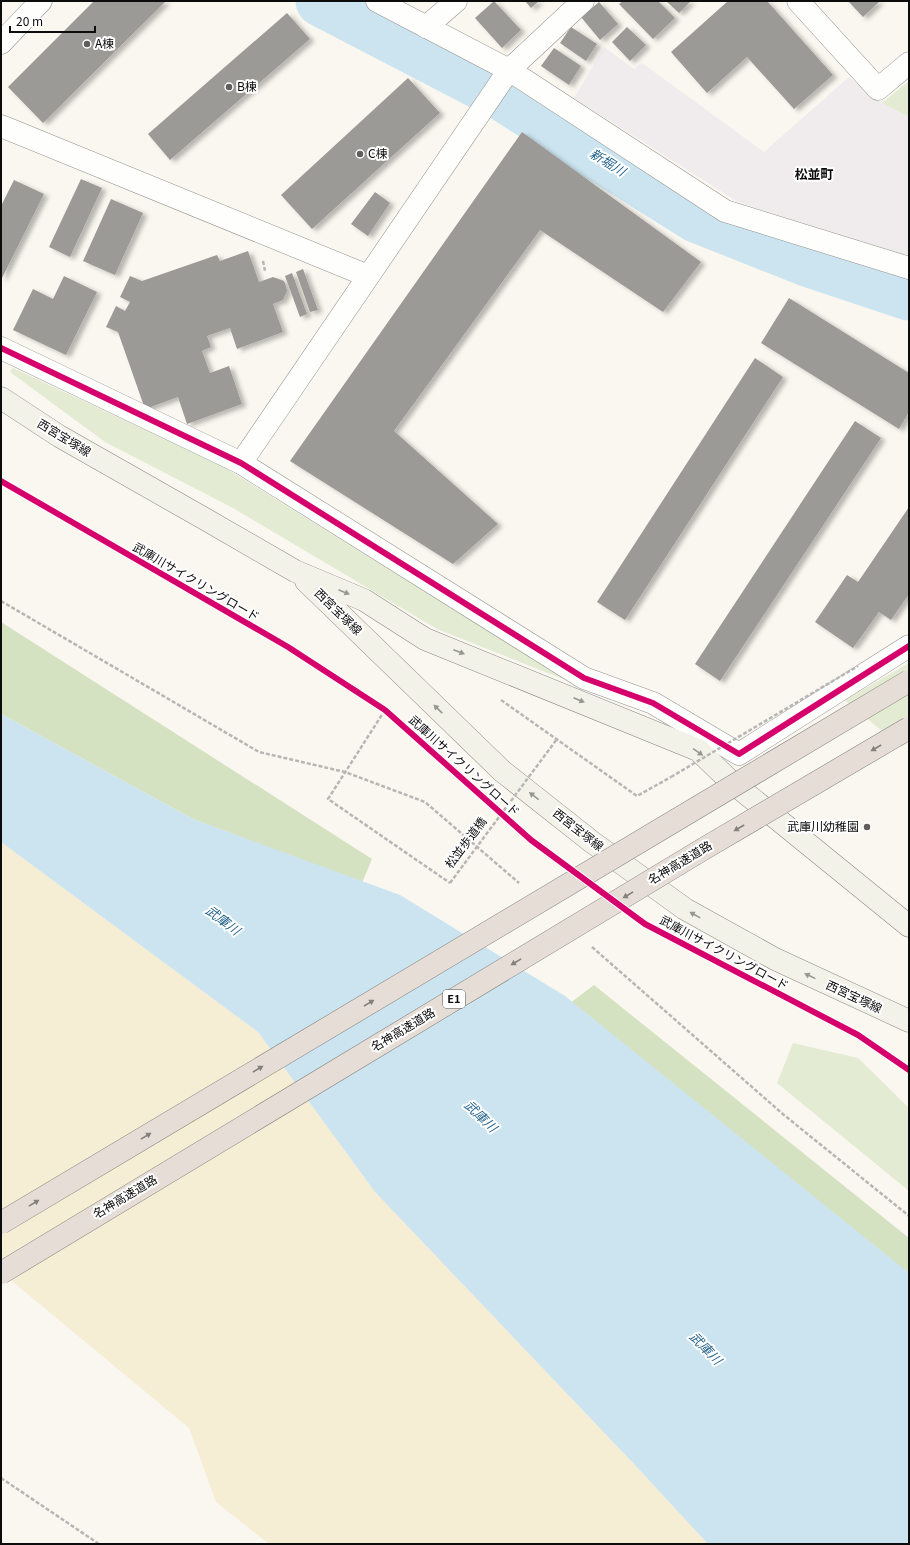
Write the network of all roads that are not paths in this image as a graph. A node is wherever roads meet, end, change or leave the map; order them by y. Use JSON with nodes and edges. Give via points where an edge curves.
{"nodes":[{"id":1,"x":41,"y":1,"type":"edge"},
{"id":2,"x":377,"y":1,"type":"edge"},
{"id":3,"x":456,"y":1,"type":"edge"},
{"id":4,"x":583,"y":1,"type":"edge"},
{"id":5,"x":798,"y":1,"type":"edge"},
{"id":6,"x":426,"y":27,"type":"junction"},
{"id":7,"x":1,"y":43,"type":"edge"},
{"id":8,"x":909,"y":63,"type":"edge"},
{"id":9,"x":506,"y":75,"type":"junction"},
{"id":10,"x":1,"y":126,"type":"edge"},
{"id":11,"x":909,"y":268,"type":"edge"},
{"id":12,"x":368,"y":276,"type":"junction"},
{"id":13,"x":1,"y":348,"type":"edge"},
{"id":14,"x":1,"y":398,"type":"edge"},
{"id":15,"x":241,"y":462,"type":"junction"},
{"id":16,"x":295,"y":571,"type":"junction"},
{"id":17,"x":909,"y":646,"type":"edge"},
{"id":18,"x":909,"y":681,"type":"edge"},
{"id":19,"x":909,"y":728,"type":"edge"},
{"id":20,"x":909,"y":926,"type":"edge"},
{"id":21,"x":909,"y":1021,"type":"edge"},
{"id":22,"x":1,"y":1223,"type":"edge"},
{"id":23,"x":1,"y":1273,"type":"edge"}],
"edges":[{"from":1,"to":7,"type":"street"},
{"from":2,"to":6,"type":"street"},
{"from":3,"to":6,"type":"street"},
{"from":4,"to":9,"type":"street"},
{"from":5,"to":8,"type":"street","via":[[878,90]]},
{"from":6,"to":9,"type":"street"},
{"from":9,"to":11,"type":"street","via":[[725,210]]},
{"from":9,"to":12,"type":"street"},
{"from":10,"to":12,"type":"street"},
{"from":12,"to":15,"type":"street"},
{"from":13,"to":15,"type":"street"},
{"from":14,"to":16,"type":"main road","name":"西宮宝塚線","via":[[59,436]]},
{"from":15,"to":17,"type":"street","via":[[584,678],[653,703],[739,754]]},
{"from":16,"to":20,"type":"main road","name":"西宮宝塚線","one_way":true,"via":[[364,600],[425,639],[698,750],[728,778]]},
{"from":21,"to":16,"type":"main road","name":"西宮宝塚線","one_way":true,"via":[[775,959],[685,909],[592,842],[502,771]]},
{"from":22,"to":18,"type":"highway","one_way":true,"bridge":true},
{"from":19,"to":23,"type":"highway","name":"名神高速道路","number":"E1","one_way":true,"bridge":true,"via":[[705,848]]}]}
